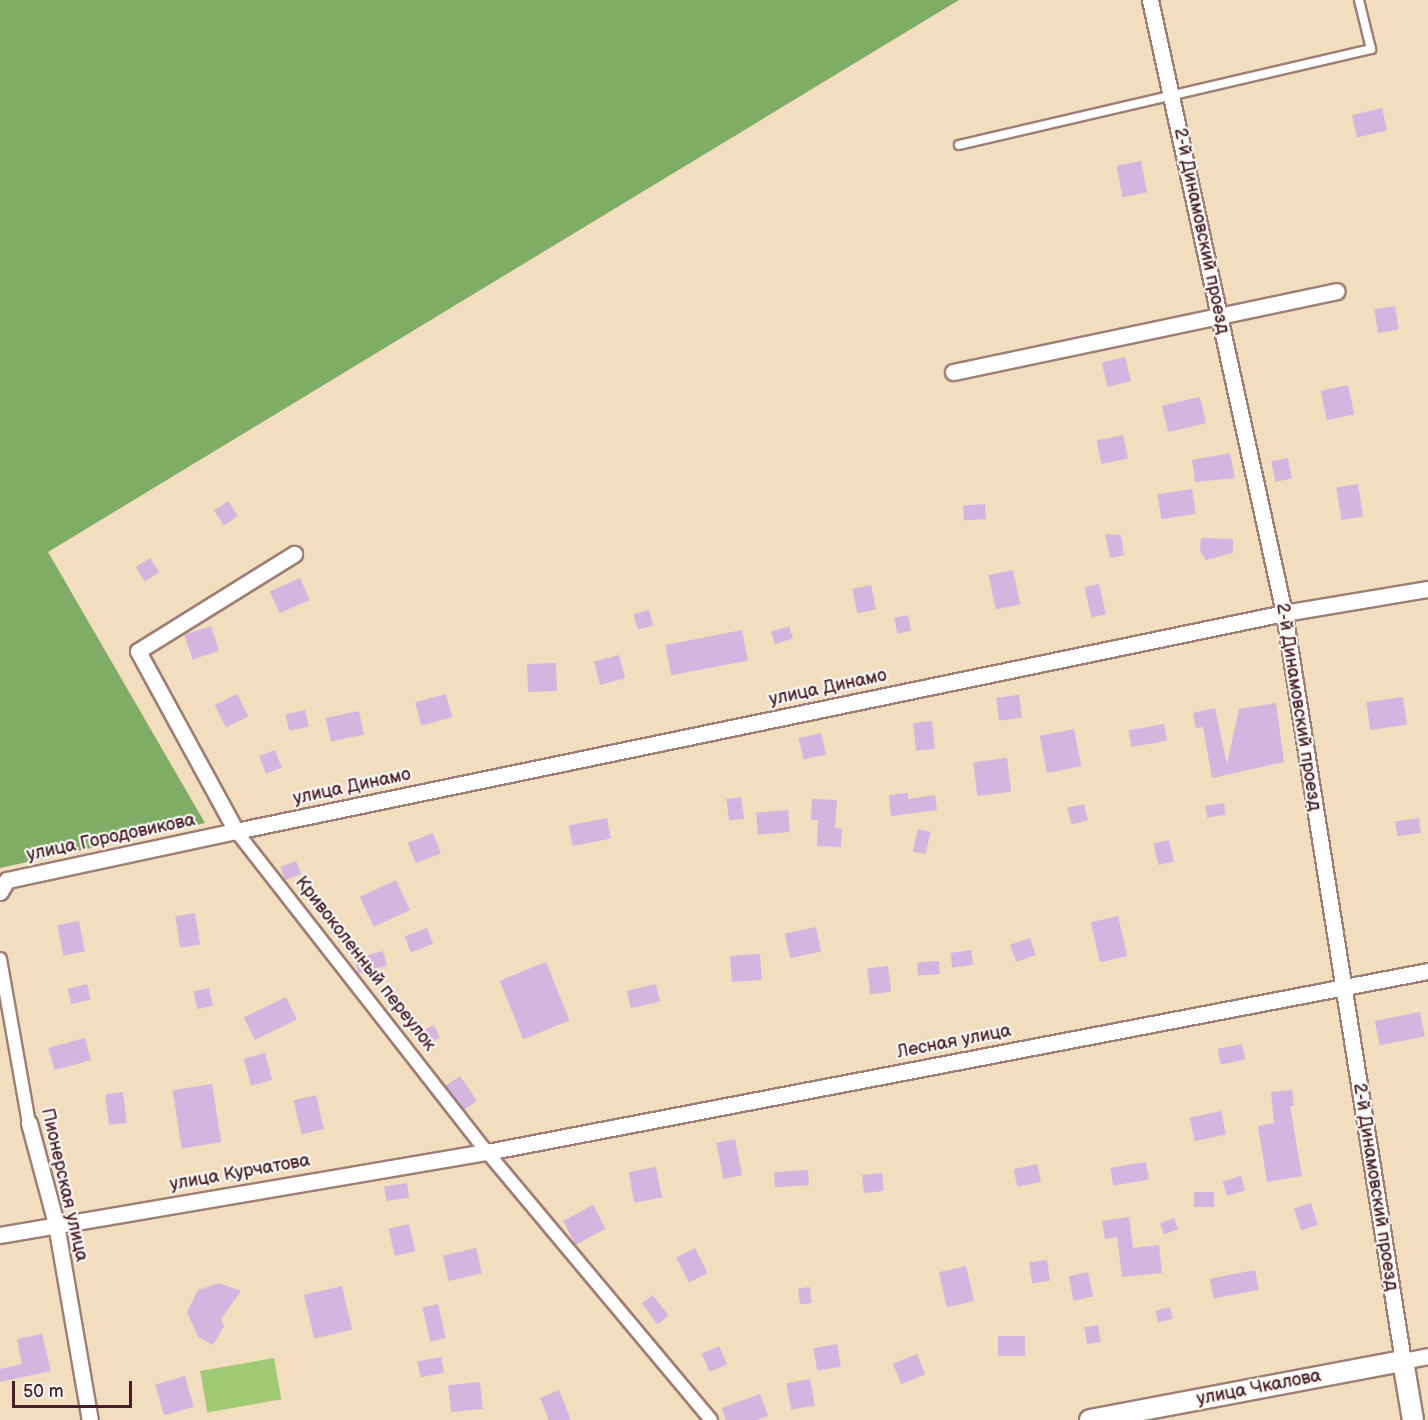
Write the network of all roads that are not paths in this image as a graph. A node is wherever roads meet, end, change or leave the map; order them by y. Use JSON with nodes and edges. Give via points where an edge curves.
{"nodes":[{"id":1,"x":1150,"y":0,"type":"edge"},
{"id":2,"x":1359,"y":0,"type":"edge"},
{"id":3,"x":1172,"y":98,"type":"junction"},
{"id":4,"x":959,"y":145,"type":"dead end"},
{"id":5,"x":1337,"y":291,"type":"dead end"},
{"id":6,"x":1220,"y":318,"type":"junction"},
{"id":7,"x":953,"y":372,"type":"dead end"},
{"id":8,"x":294,"y":554,"type":"dead end"},
{"id":9,"x":1428,"y":589,"type":"edge"},
{"id":10,"x":1284,"y":613,"type":"junction"},
{"id":11,"x":236,"y":831,"type":"junction"},
{"id":12,"x":0,"y":892,"type":"edge"},
{"id":13,"x":0,"y":958,"type":"edge"},
{"id":14,"x":1428,"y":971,"type":"edge"},
{"id":15,"x":1342,"y":988,"type":"junction"},
{"id":16,"x":29,"y":1123,"type":"joint"},
{"id":17,"x":487,"y":1152,"type":"junction"},
{"id":18,"x":56,"y":1224,"type":"junction"},
{"id":19,"x":0,"y":1235,"type":"edge"},
{"id":20,"x":1428,"y":1356,"type":"edge"},
{"id":21,"x":1403,"y":1361,"type":"junction"},
{"id":22,"x":90,"y":1420,"type":"edge"},
{"id":23,"x":711,"y":1420,"type":"edge"},
{"id":24,"x":1090,"y":1420,"type":"edge"},
{"id":25,"x":1413,"y":1420,"type":"edge"}],
"edges":[{"from":1,"to":3,"type":"street","name":"2-й Динамовский проезд"},
{"from":2,"to":3,"type":"lane","via":[[1371,49]]},
{"from":3,"to":4,"type":"lane"},
{"from":3,"to":6,"type":"street","name":"2-й Динамовский проезд"},
{"from":5,"to":6,"type":"street"},
{"from":6,"to":7,"type":"street"},
{"from":6,"to":10,"type":"street","name":"2-й Динамовский проезд"},
{"from":8,"to":11,"type":"street","name":"Кривоколенный переулок","via":[[138,651]]},
{"from":9,"to":10,"type":"street","name":"улица Динамо"},
{"from":10,"to":11,"type":"street","name":"улица Динамо"},
{"from":10,"to":15,"type":"street","name":"2-й Динамовский проезд"},
{"from":11,"to":12,"type":"street","name":"улица Городовикова","via":[[7,880]]},
{"from":11,"to":17,"type":"street","name":"Кривоколенный переулок"},
{"from":13,"to":16,"type":"street","name":"Пионерская улица"},
{"from":14,"to":15,"type":"street","name":"Лесная улица"},
{"from":15,"to":17,"type":"street","name":"Лесная улица"},
{"from":15,"to":21,"type":"street","name":"2-й Динамовский проезд"},
{"from":16,"to":18,"type":"street","name":"Пионерская улица"},
{"from":17,"to":18,"type":"street","name":"улица Курчатова"},
{"from":17,"to":23,"type":"street","name":"Кривоколенный переулок"},
{"from":18,"to":19,"type":"street","name":"улица Курчатова"},
{"from":18,"to":22,"type":"street","name":"Пионерская улица"},
{"from":20,"to":21,"type":"street","name":"улица Чкалова"},
{"from":21,"to":24,"type":"street","name":"улица Чкалова"},
{"from":21,"to":25,"type":"street","name":"2-й Динамовский проезд"}]}
